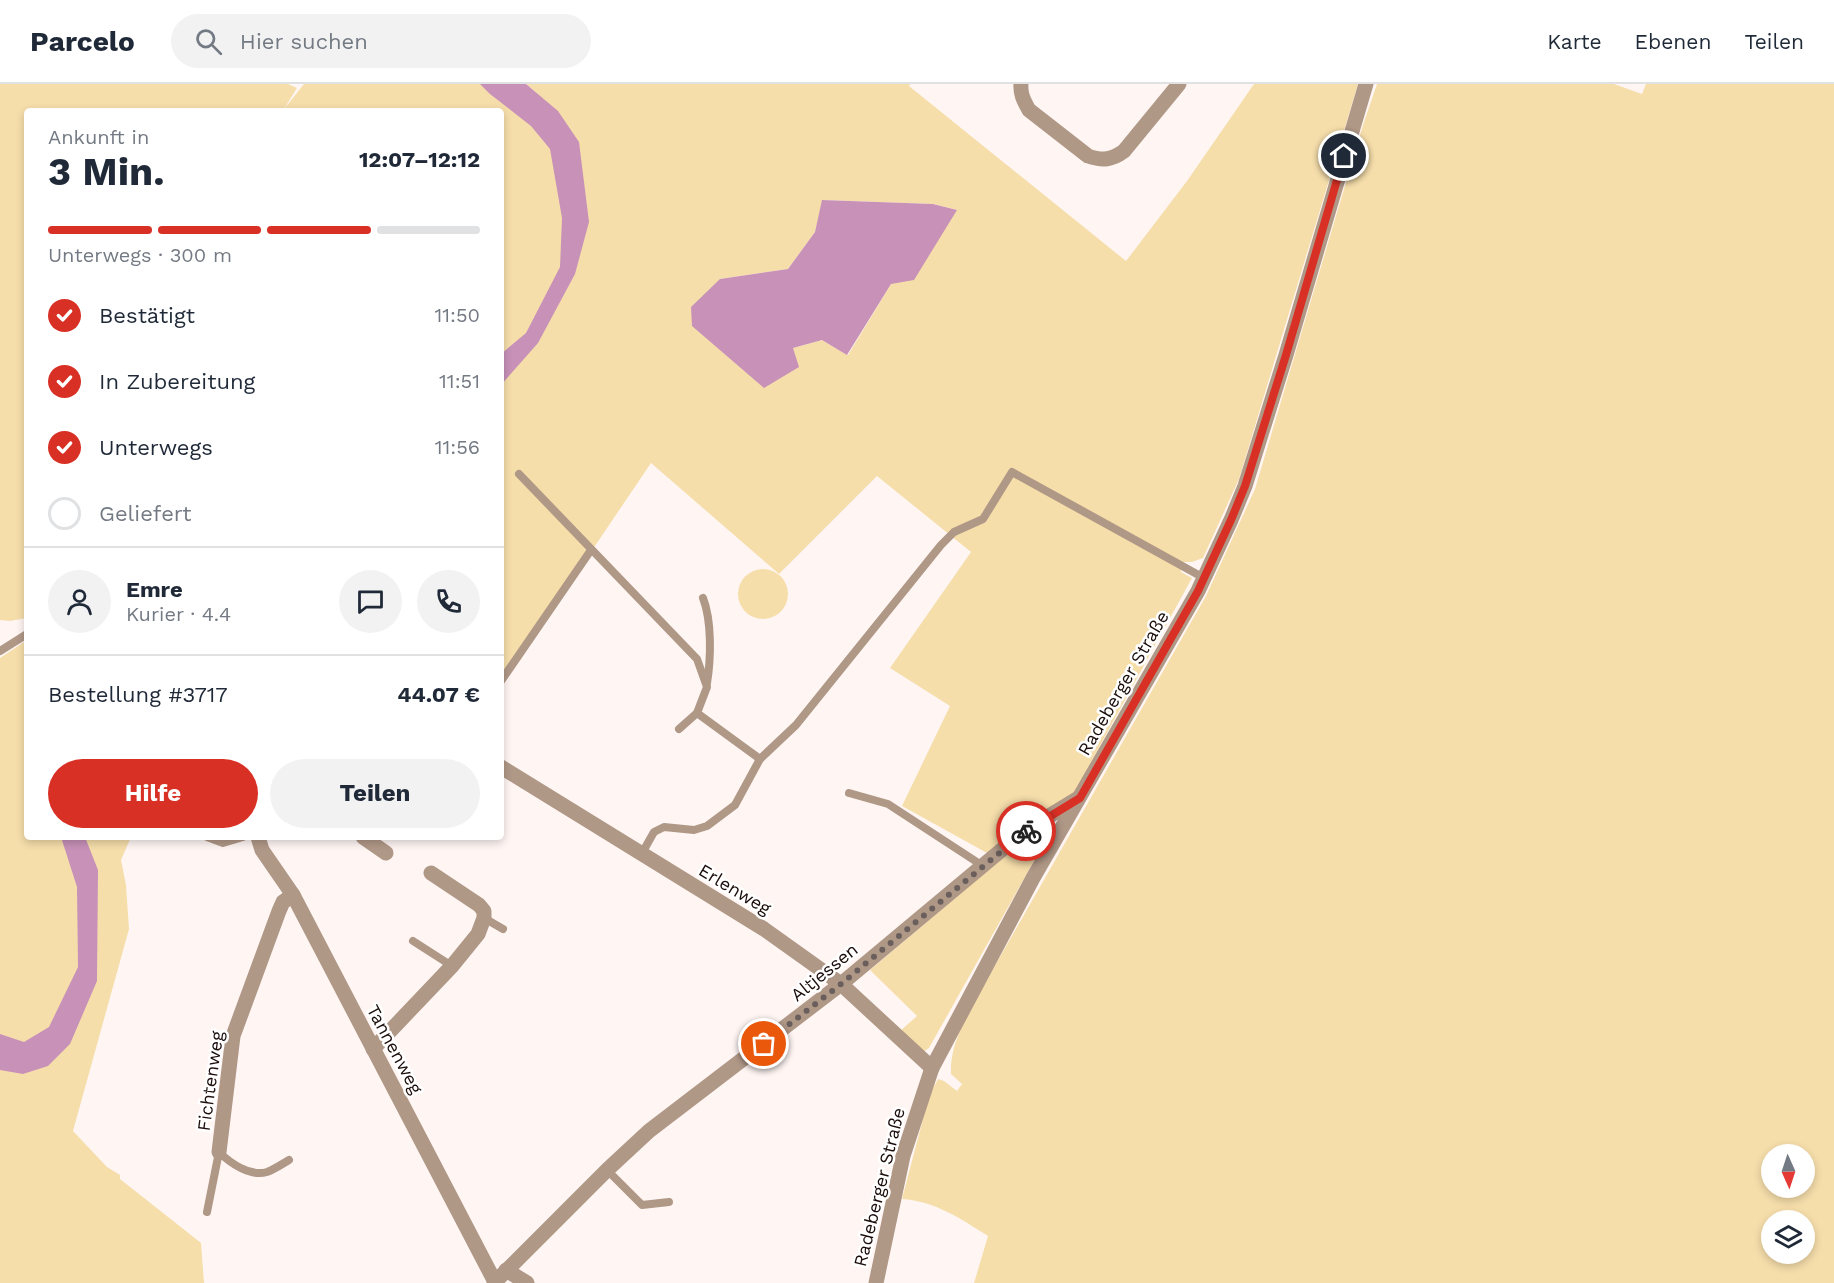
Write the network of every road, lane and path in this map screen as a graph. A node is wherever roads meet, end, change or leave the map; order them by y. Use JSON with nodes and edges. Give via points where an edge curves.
{"nodes":[{"id":1,"x":1021,"y":84,"type":"edge"},
{"id":2,"x":1179,"y":84,"type":"edge"},
{"id":3,"x":1366,"y":84,"type":"edge"},
{"id":4,"x":519,"y":474,"type":"dead end"},
{"id":5,"x":591,"y":550,"type":"junction"},
{"id":6,"x":1204,"y":578,"type":"junction"},
{"id":7,"x":703,"y":598,"type":"dead end"},
{"id":8,"x":24,"y":636,"type":"edge"},
{"id":9,"x":0,"y":651,"type":"edge"},
{"id":10,"x":504,"y":677,"type":"edge"},
{"id":11,"x":707,"y":687,"type":"junction"},
{"id":12,"x":697,"y":713,"type":"junction"},
{"id":13,"x":679,"y":729,"type":"dead end"},
{"id":14,"x":760,"y":759,"type":"junction"},
{"id":15,"x":504,"y":769,"type":"edge"},
{"id":16,"x":849,"y":793,"type":"dead end"},
{"id":17,"x":1080,"y":798,"type":"junction"},
{"id":18,"x":215,"y":840,"type":"edge"},
{"id":19,"x":233,"y":840,"type":"edge"},
{"id":20,"x":259,"y":840,"type":"edge"},
{"id":21,"x":367,"y":840,"type":"edge"},
{"id":22,"x":386,"y":853,"type":"dead end"},
{"id":23,"x":641,"y":855,"type":"junction"},
{"id":24,"x":983,"y":866,"type":"junction"},
{"id":25,"x":431,"y":873,"type":"dead end"},
{"id":26,"x":292,"y":895,"type":"junction"},
{"id":27,"x":484,"y":918,"type":"junction"},
{"id":28,"x":503,"y":929,"type":"dead end"},
{"id":29,"x":413,"y":941,"type":"dead end"},
{"id":30,"x":452,"y":966,"type":"junction"},
{"id":31,"x":841,"y":984,"type":"junction"},
{"id":32,"x":373,"y":1049,"type":"junction"},
{"id":33,"x":932,"y":1068,"type":"junction"},
{"id":34,"x":219,"y":1152,"type":"junction"},
{"id":35,"x":289,"y":1160,"type":"dead end"},
{"id":36,"x":607,"y":1170,"type":"junction"},
{"id":37,"x":669,"y":1202,"type":"dead end"},
{"id":38,"x":207,"y":1212,"type":"dead end"},
{"id":39,"x":506,"y":1270,"type":"junction"},
{"id":40,"x":494,"y":1282,"type":"edge"},
{"id":41,"x":527,"y":1283,"type":"edge"},
{"id":42,"x":876,"y":1283,"type":"edge"}],
"edges":[{"from":1,"to":2,"type":"street","via":[[1020,91],[1029,110],[1088,156],[1100,160],[1124,151]]},
{"from":3,"to":6,"type":"street","name":"Radeberger Straße","via":[[1245,486]]},
{"from":4,"to":5,"type":"lane"},
{"from":5,"to":10,"type":"lane"},
{"from":5,"to":11,"type":"lane","via":[[697,659]]},
{"from":6,"to":14,"type":"lane","via":[[1012,472],[983,519],[954,532],[941,544],[795,725]]},
{"from":6,"to":17,"type":"street","name":"Radeberger Straße"},
{"from":7,"to":11,"type":"lane","via":[[710,666]]},
{"from":8,"to":9,"type":"lane"},
{"from":11,"to":12,"type":"lane"},
{"from":12,"to":13,"type":"lane"},
{"from":12,"to":14,"type":"lane"},
{"from":14,"to":23,"type":"lane","via":[[735,804],[718,819],[694,830],[664,827],[654,832]]},
{"from":15,"to":23,"type":"street","name":"Erlenweg"},
{"from":16,"to":24,"type":"lane","via":[[888,804]]},
{"from":17,"to":24,"type":"street","name":"Altjessen","via":[[1023,832]]},
{"from":17,"to":33,"type":"street","name":"Radeberger Straße"},
{"from":18,"to":19,"type":"lane"},
{"from":20,"to":26,"type":"street","name":"Tannenweg"},
{"from":21,"to":22,"type":"street"},
{"from":23,"to":31,"type":"street","name":"Erlenweg","via":[[764,929]]},
{"from":24,"to":31,"type":"street","name":"Altjessen"},
{"from":25,"to":27,"type":"street","via":[[479,905]]},
{"from":26,"to":32,"type":"street","name":"Tannenweg"},
{"from":26,"to":34,"type":"street","name":"Fichtenweg","via":[[279,911],[233,1036]]},
{"from":27,"to":28,"type":"lane"},
{"from":27,"to":30,"type":"street","via":[[478,934]]},
{"from":29,"to":30,"type":"lane"},
{"from":30,"to":32,"type":"street"},
{"from":31,"to":33,"type":"street","name":"Erlenweg"},
{"from":31,"to":36,"type":"street","name":"Altjessen","via":[[649,1131]]},
{"from":32,"to":40,"type":"street","name":"Tannenweg"},
{"from":33,"to":42,"type":"street","name":"Radeberger Straße","via":[[903,1156]]},
{"from":34,"to":35,"type":"lane","via":[[229,1162],[264,1173]]},
{"from":34,"to":38,"type":"lane","name":"Fichtenweg"},
{"from":36,"to":37,"type":"lane","via":[[642,1205]]},
{"from":36,"to":39,"type":"street","name":"Altjessen"},
{"from":39,"to":40,"type":"street","name":"Altjessen"},
{"from":39,"to":41,"type":"street"}]}
